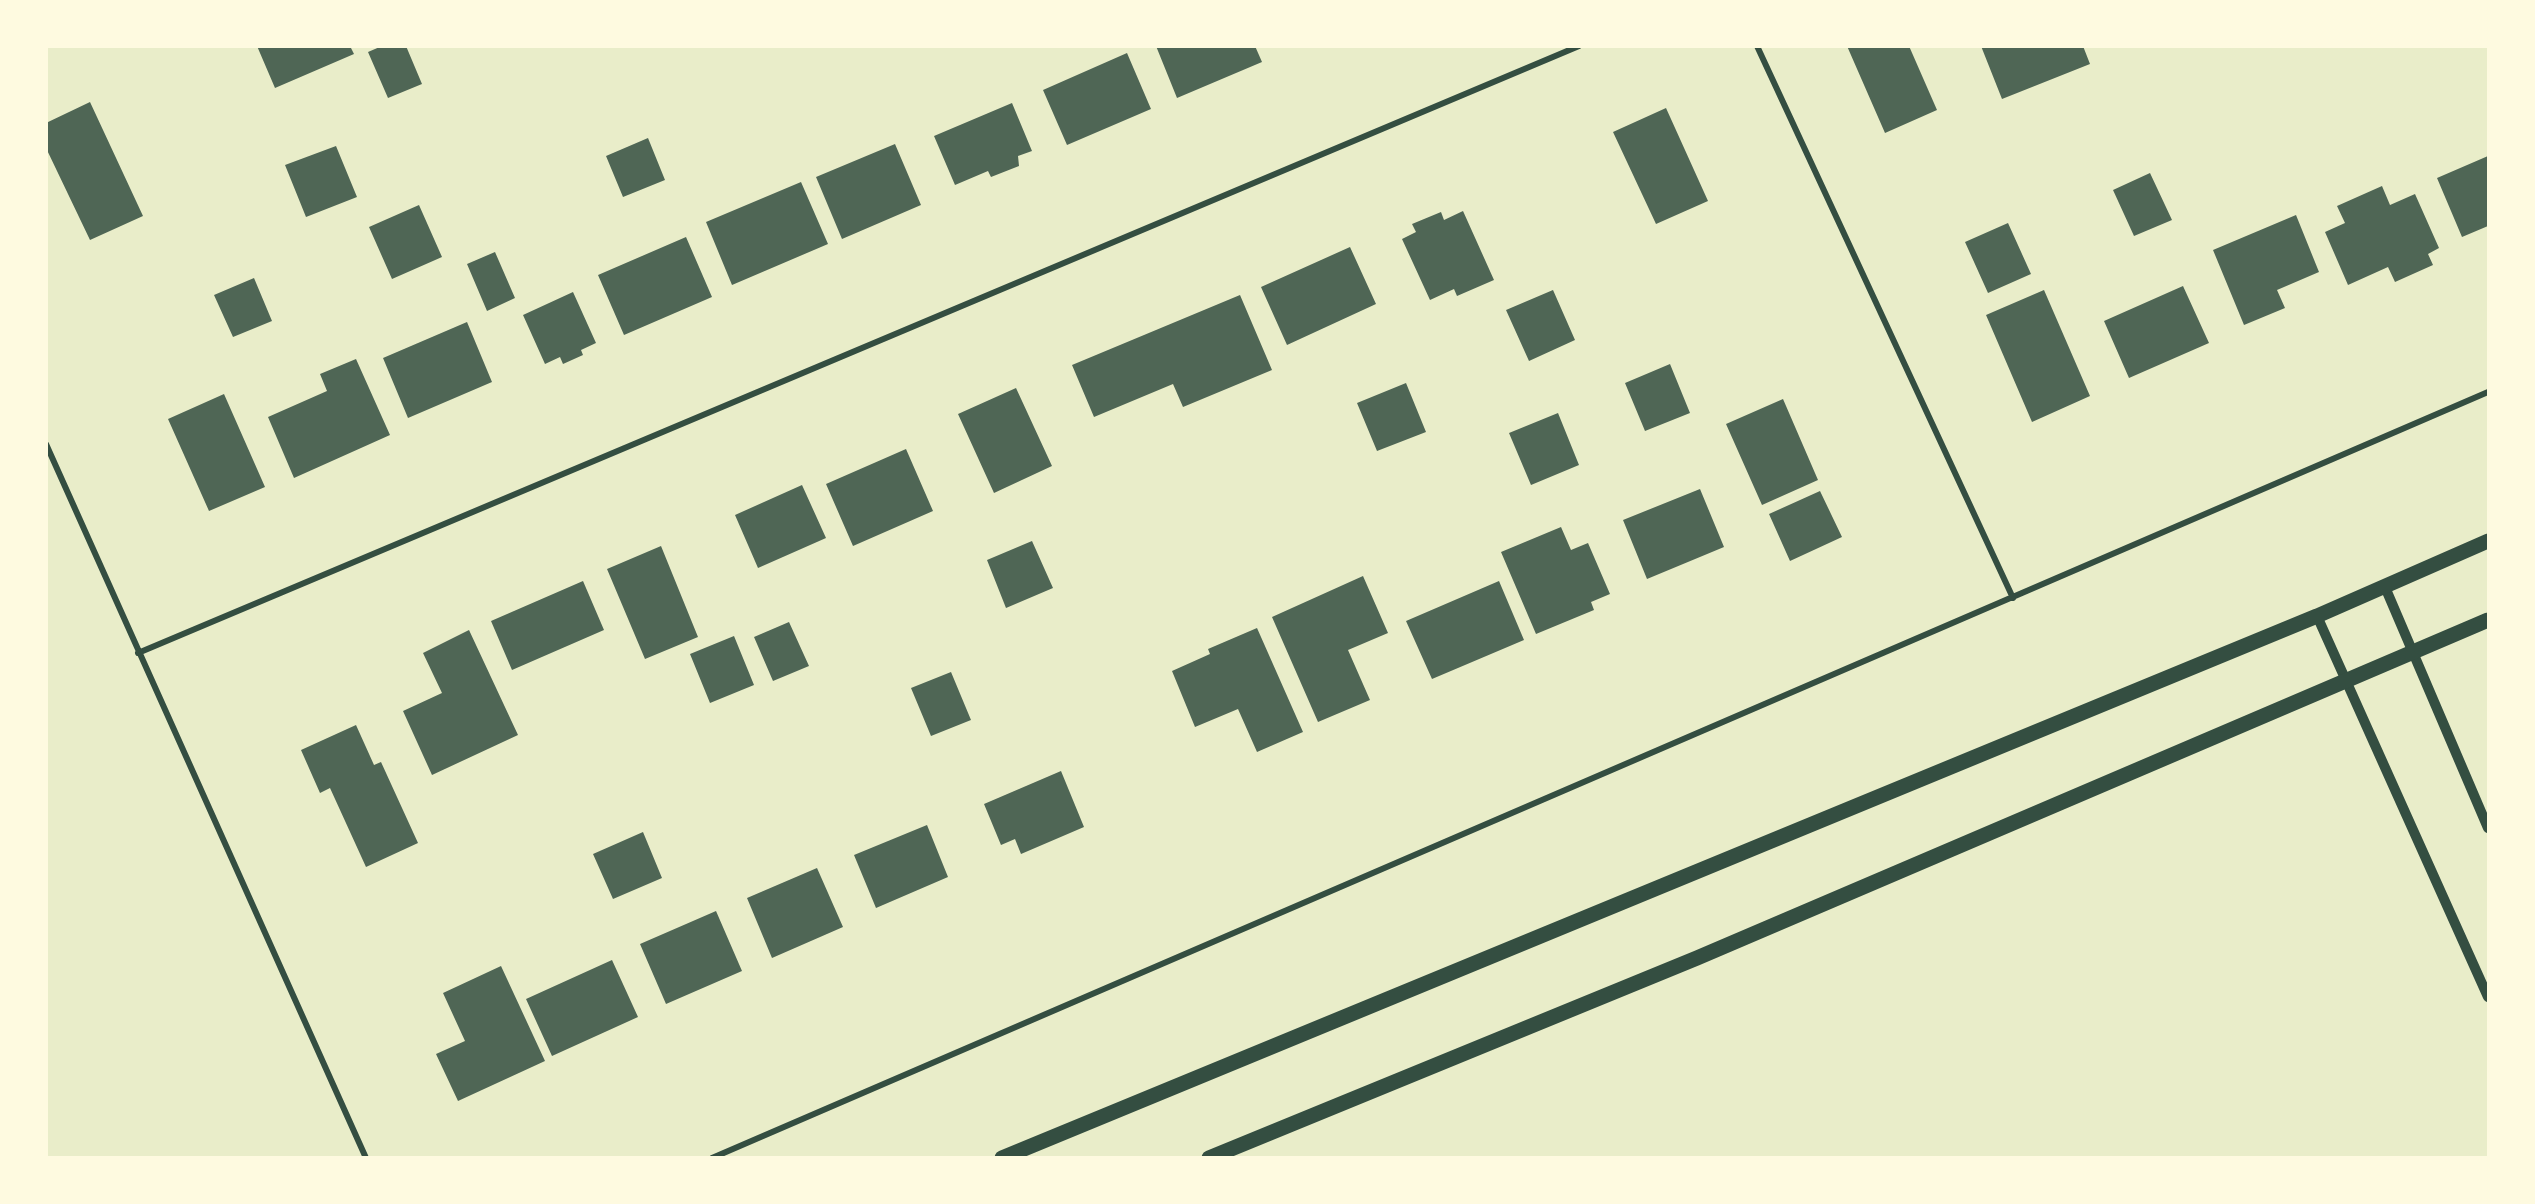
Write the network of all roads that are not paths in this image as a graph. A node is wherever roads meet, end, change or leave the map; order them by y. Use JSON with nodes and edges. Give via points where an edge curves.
{"nodes":[{"id":1,"x":1579,"y":46,"type":"edge"},
{"id":2,"x":1757,"y":46,"type":"edge"},
{"id":3,"x":2488,"y":392,"type":"edge"},
{"id":4,"x":46,"y":444,"type":"edge"},
{"id":5,"x":2488,"y":541,"type":"edge"},
{"id":6,"x":2385,"y":587,"type":"junction"},
{"id":7,"x":2013,"y":598,"type":"junction"},
{"id":8,"x":2317,"y":616,"type":"junction"},
{"id":9,"x":2488,"y":620,"type":"edge"},
{"id":10,"x":2413,"y":652,"type":"junction"},
{"id":11,"x":138,"y":653,"type":"junction"},
{"id":12,"x":2346,"y":681,"type":"junction"},
{"id":13,"x":2488,"y":828,"type":"edge"},
{"id":14,"x":2488,"y":997,"type":"edge"},
{"id":15,"x":366,"y":1158,"type":"edge"},
{"id":16,"x":712,"y":1158,"type":"edge"},
{"id":17,"x":1002,"y":1158,"type":"edge"},
{"id":18,"x":1209,"y":1158,"type":"edge"}],
"edges":[{"from":1,"to":11,"type":"street"},
{"from":2,"to":7,"type":"street"},
{"from":3,"to":7,"type":"street"},
{"from":4,"to":11,"type":"street"},
{"from":5,"to":6,"type":"main road"},
{"from":6,"to":8,"type":"main road"},
{"from":6,"to":10,"type":"street"},
{"from":7,"to":16,"type":"street"},
{"from":8,"to":12,"type":"street"},
{"from":8,"to":17,"type":"main road"},
{"from":9,"to":10,"type":"main road"},
{"from":10,"to":12,"type":"main road"},
{"from":10,"to":13,"type":"street"},
{"from":11,"to":15,"type":"street"},
{"from":12,"to":14,"type":"street"},
{"from":12,"to":18,"type":"main road","via":[[1697,958]]}]}
